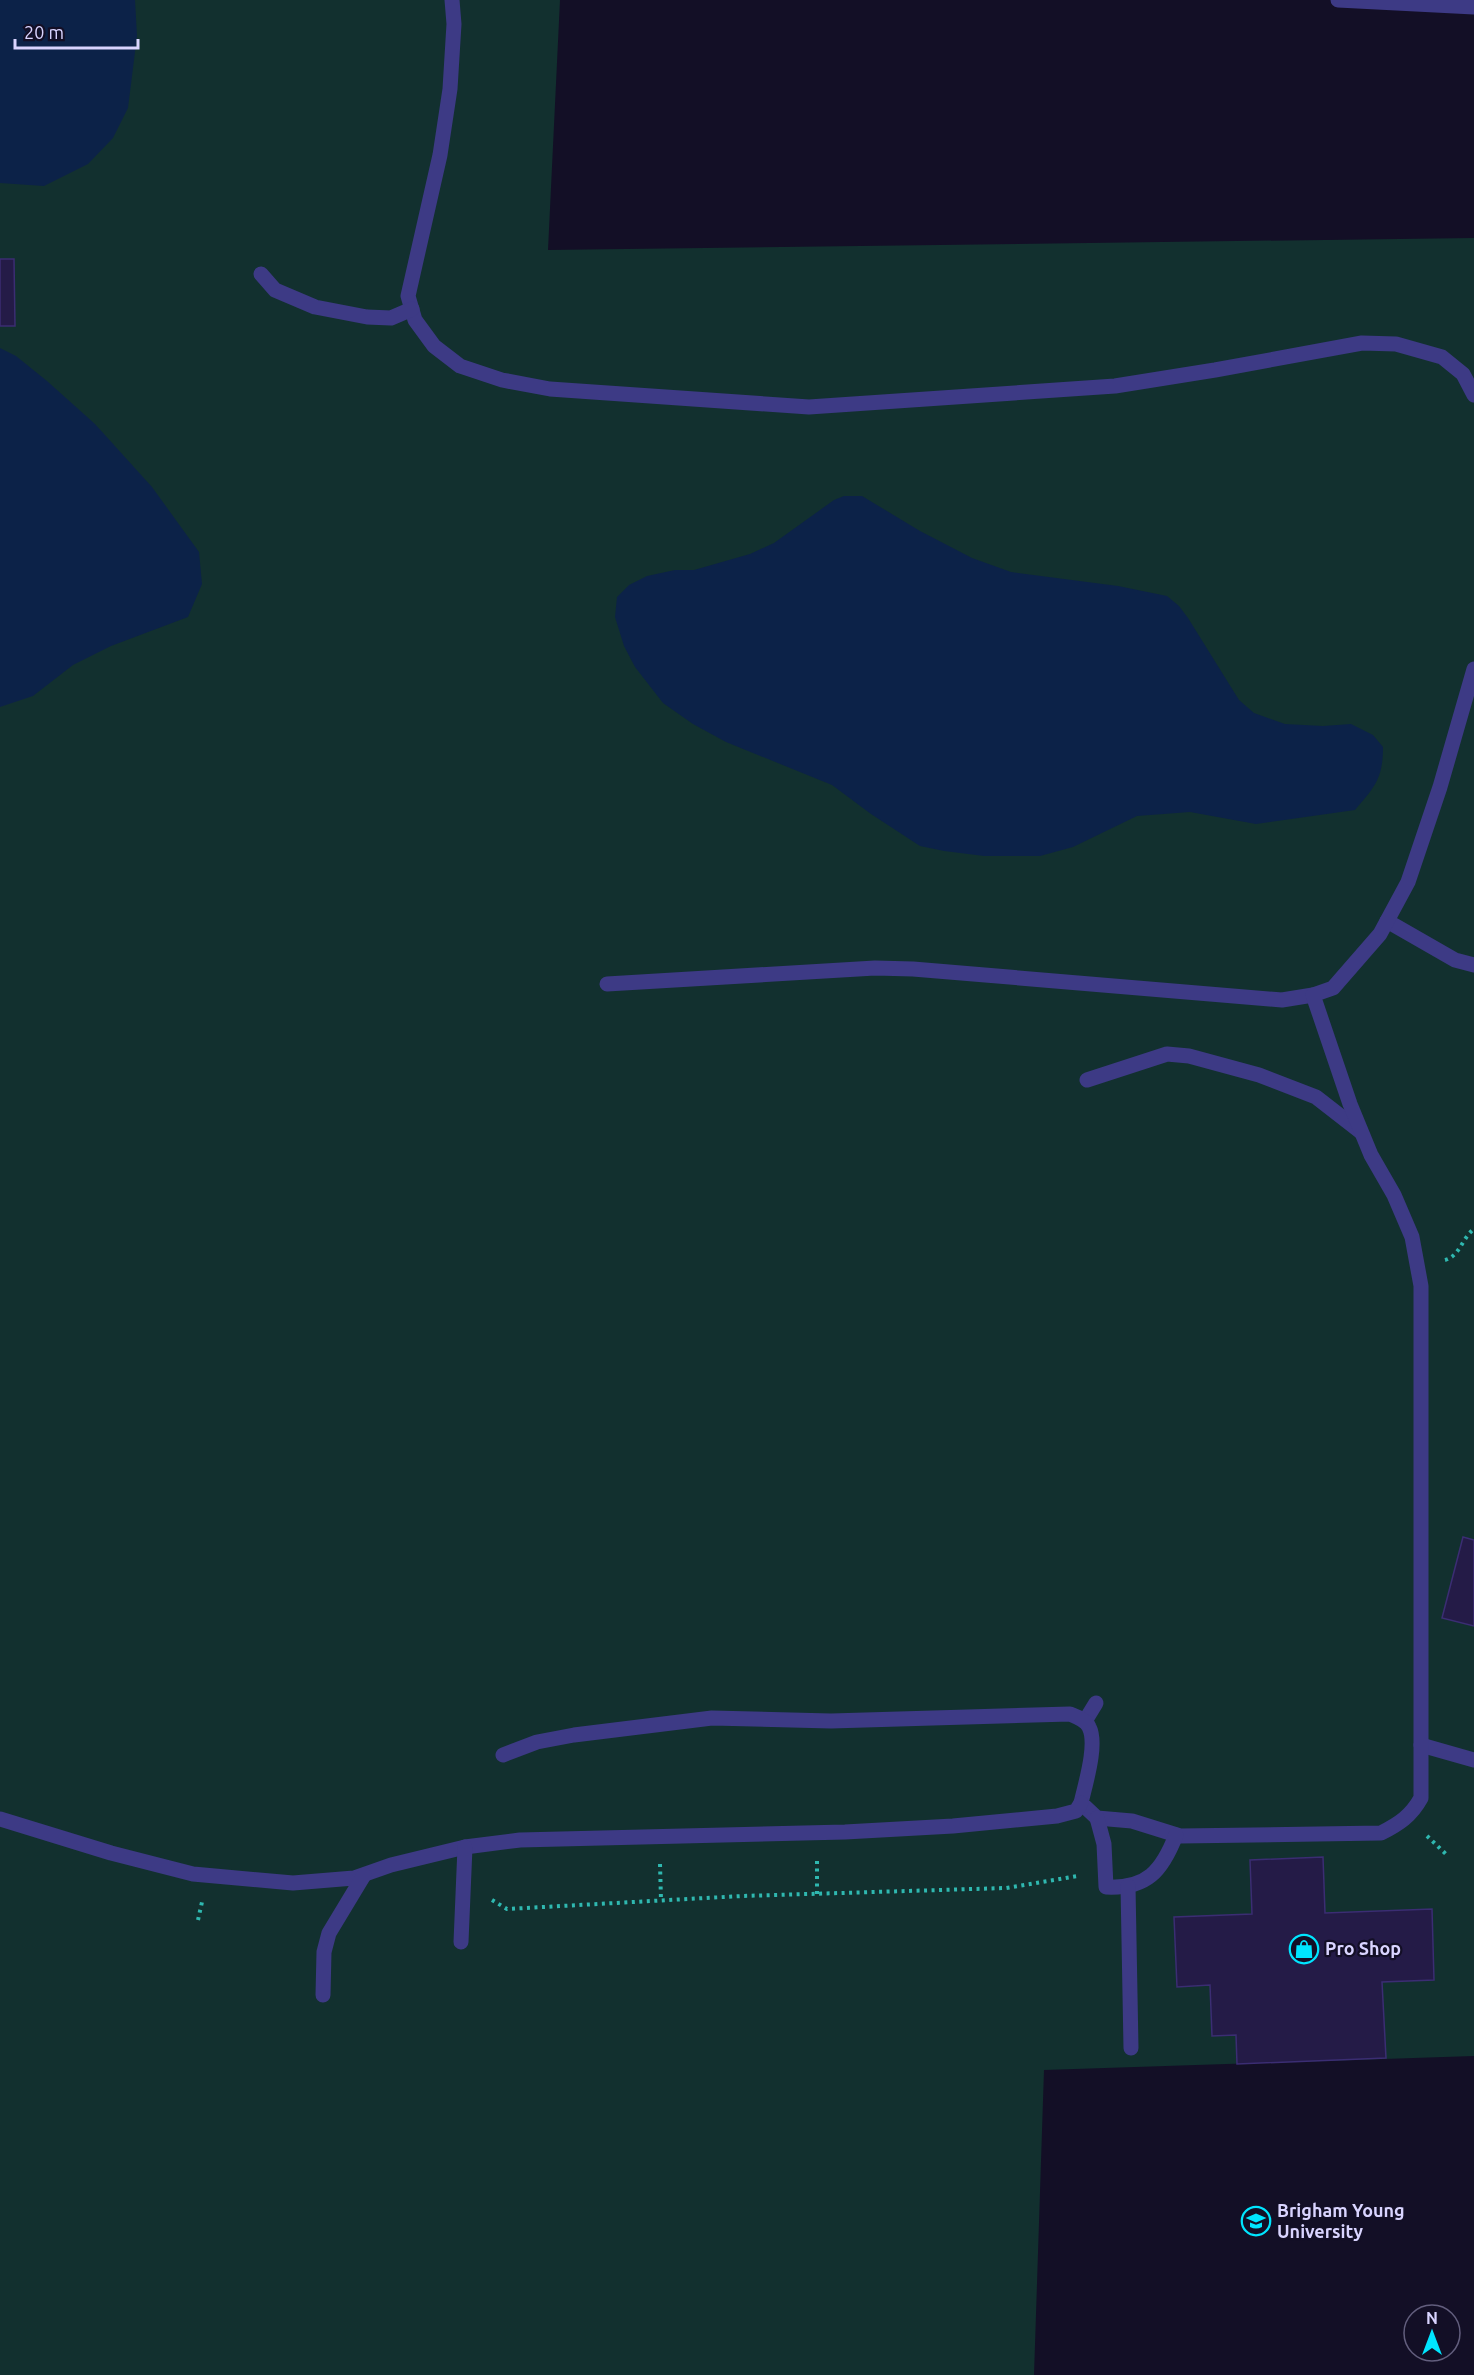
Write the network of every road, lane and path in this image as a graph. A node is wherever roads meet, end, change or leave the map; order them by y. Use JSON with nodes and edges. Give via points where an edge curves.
{"nodes":[{"id":1,"x":452,"y":0,"type":"edge"},
{"id":2,"x":1338,"y":0,"type":"edge"},
{"id":3,"x":1474,"y":7,"type":"edge"},
{"id":4,"x":261,"y":274,"type":"dead end"},
{"id":5,"x":412,"y":309,"type":"junction"},
{"id":6,"x":1474,"y":394,"type":"edge"},
{"id":7,"x":1474,"y":669,"type":"edge"},
{"id":8,"x":1387,"y":921,"type":"junction"},
{"id":9,"x":1474,"y":965,"type":"edge"},
{"id":10,"x":607,"y":984,"type":"dead end"},
{"id":11,"x":1313,"y":995,"type":"junction"},
{"id":12,"x":1087,"y":1080,"type":"dead end"},
{"id":13,"x":1363,"y":1134,"type":"junction"},
{"id":14,"x":1474,"y":1230,"type":"edge"},
{"id":15,"x":1417,"y":1262,"type":"junction"},
{"id":16,"x":1096,"y":1702,"type":"dead end"},
{"id":17,"x":1084,"y":1721,"type":"junction"},
{"id":18,"x":1421,"y":1745,"type":"junction"},
{"id":19,"x":502,"y":1755,"type":"dead end"},
{"id":20,"x":1474,"y":1760,"type":"edge"},
{"id":21,"x":1081,"y":1803,"type":"junction"},
{"id":22,"x":1097,"y":1818,"type":"junction"},
{"id":23,"x":0,"y":1820,"type":"edge"},
{"id":24,"x":1176,"y":1835,"type":"junction"},
{"id":25,"x":465,"y":1847,"type":"junction"},
{"id":26,"x":1106,"y":1872,"type":"junction"},
{"id":27,"x":364,"y":1875,"type":"junction"},
{"id":28,"x":463,"y":1883,"type":"junction"},
{"id":29,"x":1128,"y":1886,"type":"junction"},
{"id":30,"x":460,"y":1942,"type":"dead end"},
{"id":31,"x":323,"y":1995,"type":"dead end"},
{"id":32,"x":1131,"y":2048,"type":"dead end"}],
"edges":[{"from":1,"to":5,"type":"street","via":[[450,89],[440,155],[408,296]]},
{"from":2,"to":3,"type":"street"},
{"from":4,"to":5,"type":"street","via":[[275,290],[315,307],[391,318]]},
{"from":5,"to":6,"type":"street","via":[[415,320],[434,346],[459,366],[502,380],[550,389],[809,407],[1115,386],[1362,343],[1396,344],[1442,357],[1463,375]]},
{"from":7,"to":8,"type":"street","via":[[1408,882]]},
{"from":8,"to":9,"type":"street","via":[[1455,960]]},
{"from":8,"to":11,"type":"street","via":[[1333,988]]},
{"from":10,"to":11,"type":"street","via":[[875,968],[1282,1000]]},
{"from":11,"to":13,"type":"street"},
{"from":12,"to":13,"type":"street","via":[[1167,1054],[1189,1056],[1259,1075],[1316,1097]]},
{"from":13,"to":15,"type":"street","via":[[1408,1226]]},
{"from":14,"to":15,"type":"path","via":[[1448,1260]]},
{"from":15,"to":18,"type":"street","via":[[1421,1286]]},
{"from":16,"to":17,"type":"street"},
{"from":17,"to":19,"type":"street","via":[[1070,1714],[831,1721],[712,1718],[574,1735],[537,1742]]},
{"from":17,"to":21,"type":"street","via":[[1090,1728],[1092,1744]]},
{"from":18,"to":20,"type":"street"},
{"from":18,"to":24,"type":"street","via":[[1421,1798],[1401,1823],[1381,1833]]},
{"from":21,"to":22,"type":"street"},
{"from":21,"to":25,"type":"street","via":[[1076,1811],[1057,1816],[953,1826],[520,1840]]},
{"from":22,"to":24,"type":"street","via":[[1132,1821]]},
{"from":22,"to":26,"type":"street"},
{"from":23,"to":27,"type":"street","via":[[193,1874],[293,1883]]},
{"from":24,"to":29,"type":"street","via":[[1160,1868]]},
{"from":25,"to":27,"type":"street"},
{"from":25,"to":28,"type":"street"},
{"from":26,"to":28,"type":"path","via":[[1006,1888],[764,1895],[507,1909]]},
{"from":26,"to":29,"type":"street","via":[[1106,1887]]},
{"from":27,"to":31,"type":"street","via":[[329,1932],[324,1952]]},
{"from":28,"to":30,"type":"street"},
{"from":29,"to":32,"type":"street"}]}
